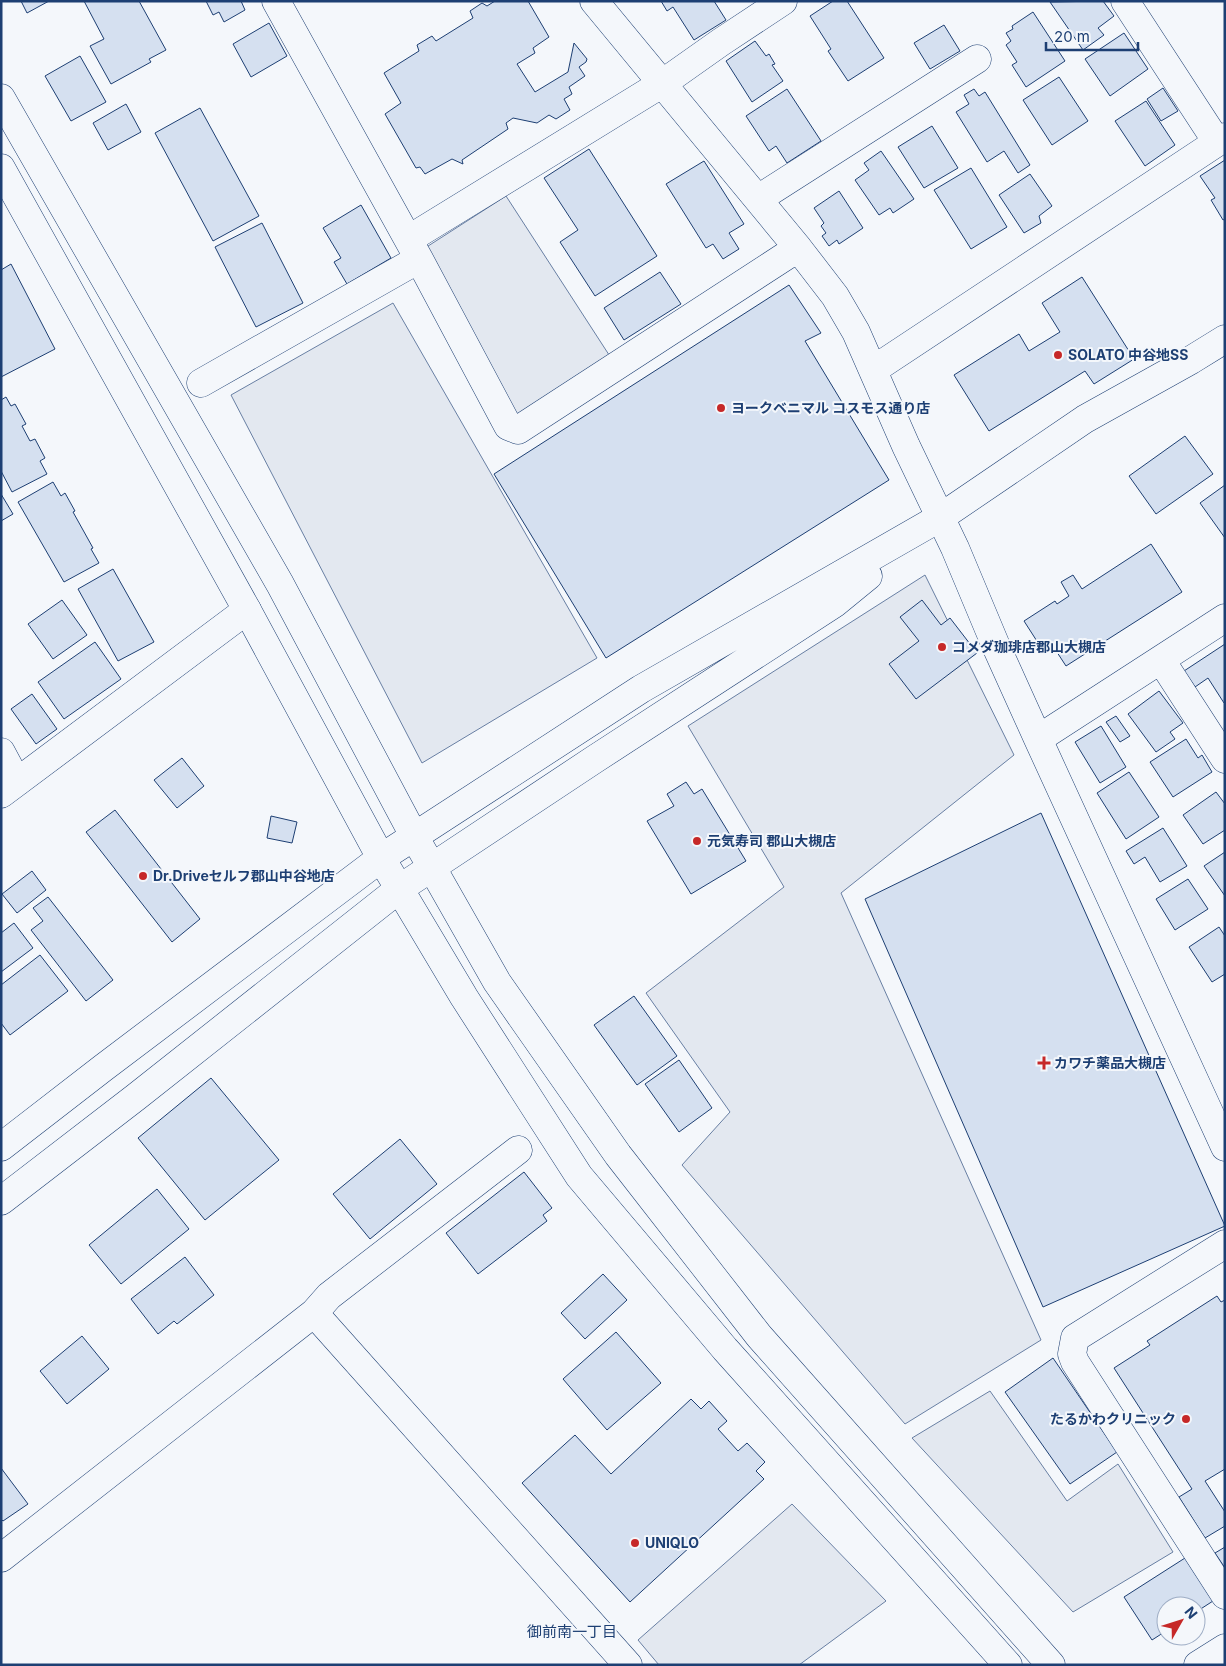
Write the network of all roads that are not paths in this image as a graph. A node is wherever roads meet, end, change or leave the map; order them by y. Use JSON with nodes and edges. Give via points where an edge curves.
{"nodes":[{"id":1,"x":276,"y":1,"type":"edge"},
{"id":2,"x":594,"y":1,"type":"edge"},
{"id":3,"x":783,"y":1,"type":"edge"},
{"id":4,"x":1125,"y":1,"type":"edge"},
{"id":5,"x":978,"y":59,"type":"dead end"},
{"id":6,"x":663,"y":83,"type":"junction"},
{"id":7,"x":1,"y":98,"type":"edge"},
{"id":8,"x":1221,"y":140,"type":"edge"},
{"id":9,"x":1,"y":168,"type":"edge"},
{"id":10,"x":758,"y":199,"type":"junction"},
{"id":11,"x":798,"y":248,"type":"junction"},
{"id":12,"x":414,"y":249,"type":"junction"},
{"id":13,"x":1225,"y":339,"type":"edge"},
{"id":14,"x":873,"y":370,"type":"junction"},
{"id":15,"x":201,"y":383,"type":"dead end"},
{"id":16,"x":941,"y":517,"type":"junction"},
{"id":17,"x":247,"y":610,"type":"junction"},
{"id":18,"x":1225,"y":618,"type":"edge"},
{"id":19,"x":1161,"y":660,"type":"junction"},
{"id":20,"x":1038,"y":739,"type":"junction"},
{"id":21,"x":1,"y":752,"type":"edge"},
{"id":22,"x":1225,"y":759,"type":"edge"},
{"id":23,"x":9,"y":788,"type":"edge"},
{"id":24,"x":414,"y":836,"type":"junction"},
{"id":25,"x":381,"y":858,"type":"junction"},
{"id":26,"x":432,"y":867,"type":"junction"},
{"id":27,"x":400,"y":889,"type":"junction"},
{"id":28,"x":1,"y":1147,"type":"edge"},
{"id":29,"x":1225,"y":1147,"type":"edge"},
{"id":30,"x":518,"y":1150,"type":"dead end"},
{"id":31,"x":1,"y":1201,"type":"edge"},
{"id":32,"x":1225,"y":1244,"type":"edge"},
{"id":33,"x":314,"y":1313,"type":"junction"},
{"id":34,"x":1,"y":1558,"type":"edge"},
{"id":35,"x":1225,"y":1595,"type":"edge"},
{"id":36,"x":1225,"y":1648,"type":"edge"},
{"id":37,"x":628,"y":1665,"type":"edge"},
{"id":38,"x":1008,"y":1665,"type":"edge"},
{"id":39,"x":1051,"y":1665,"type":"edge"},
{"id":40,"x":1198,"y":1665,"type":"edge"}],
"edges":[{"from":1,"to":12,"type":"street"},
{"from":2,"to":6,"type":"street"},
{"from":3,"to":6,"type":"street"},
{"from":4,"to":8,"type":"street"},
{"from":5,"to":10,"type":"street"},
{"from":6,"to":10,"type":"street"},
{"from":6,"to":12,"type":"street"},
{"from":7,"to":24,"type":"street","via":[[280,584]]},
{"from":8,"to":14,"type":"street"},
{"from":9,"to":17,"type":"street"},
{"from":10,"to":11,"type":"street"},
{"from":11,"to":12,"type":"street","via":[[518,430],[508,426]]},
{"from":11,"to":14,"type":"street","via":[[835,296]]},
{"from":12,"to":15,"type":"street"},
{"from":13,"to":16,"type":"street","via":[[1085,419]]},
{"from":14,"to":16,"type":"street"},
{"from":16,"to":20,"type":"street"},
{"from":16,"to":24,"type":"street","via":[[641,689]]},
{"from":16,"to":26,"type":"street","via":[[834,603]]},
{"from":17,"to":23,"type":"street"},
{"from":17,"to":25,"type":"street"},
{"from":18,"to":19,"type":"street"},
{"from":19,"to":20,"type":"street"},
{"from":19,"to":22,"type":"street"},
{"from":20,"to":29,"type":"street"},
{"from":21,"to":23,"type":"street"},
{"from":24,"to":25,"type":"street"},
{"from":24,"to":26,"type":"street"},
{"from":25,"to":27,"type":"street"},
{"from":25,"to":28,"type":"street"},
{"from":26,"to":27,"type":"street"},
{"from":26,"to":39,"type":"street","via":[[497,982],[618,1155],[759,1336]]},
{"from":27,"to":31,"type":"street"},
{"from":27,"to":38,"type":"street","via":[[464,997],[579,1176],[724,1349]]},
{"from":30,"to":33,"type":"street","via":[[329,1296]]},
{"from":32,"to":35,"type":"street","via":[[1075,1338],[1072,1354]]},
{"from":33,"to":34,"type":"street"},
{"from":33,"to":37,"type":"street"},
{"from":36,"to":40,"type":"street"}]}
